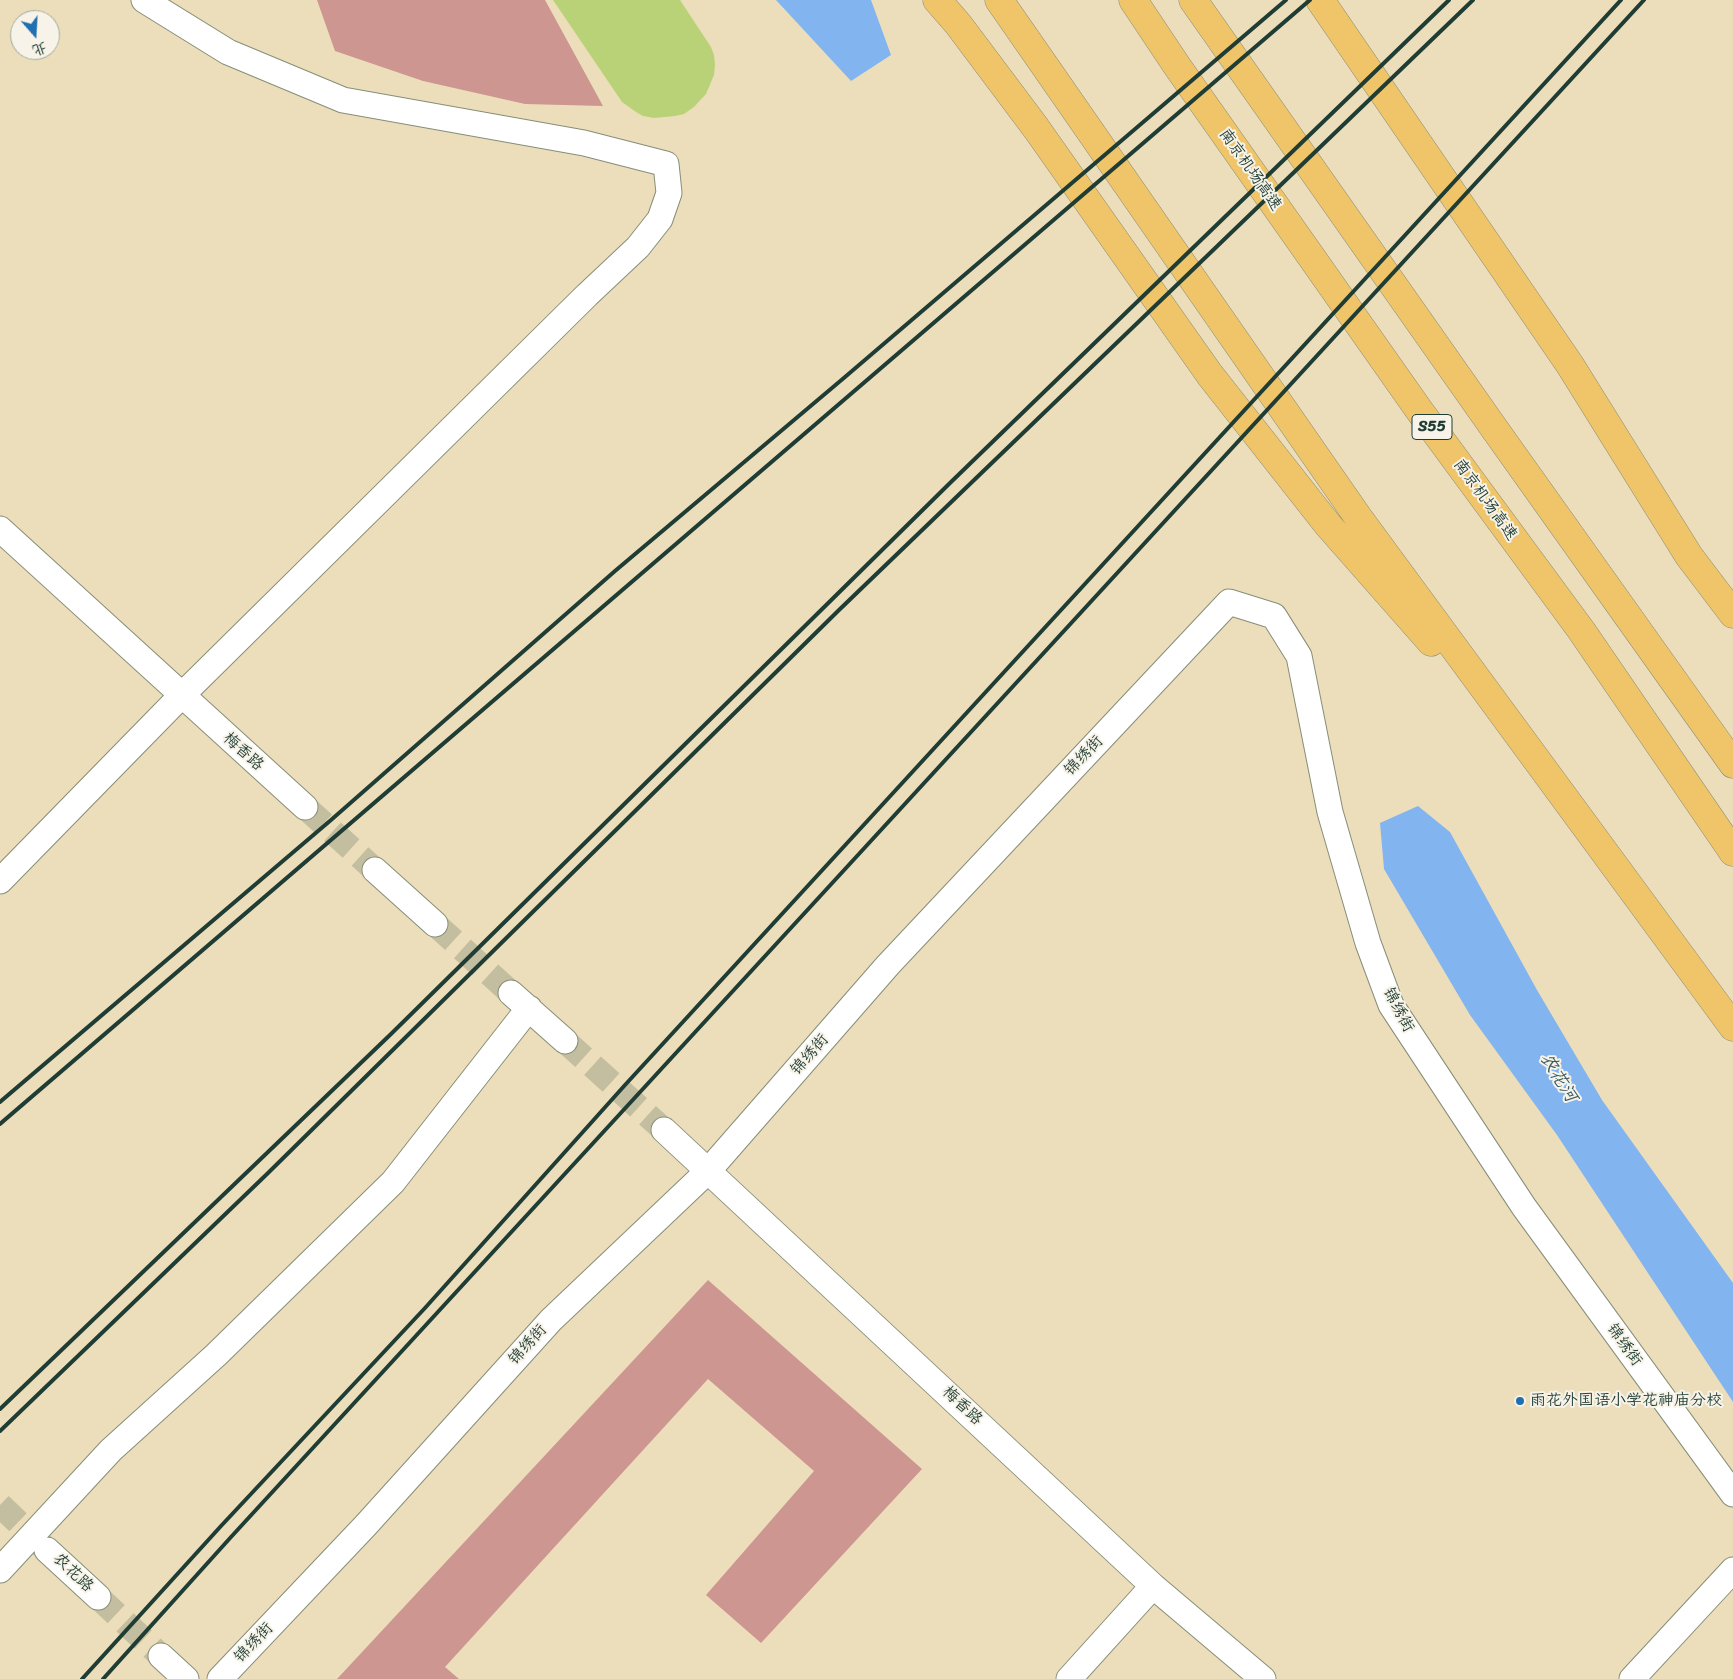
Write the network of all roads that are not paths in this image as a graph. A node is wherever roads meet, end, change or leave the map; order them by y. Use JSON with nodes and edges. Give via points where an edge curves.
{"nodes":[{"id":1,"x":144,"y":0,"type":"edge"},
{"id":2,"x":937,"y":0,"type":"edge"},
{"id":3,"x":999,"y":0,"type":"edge"},
{"id":4,"x":1133,"y":0,"type":"edge"},
{"id":5,"x":1193,"y":0,"type":"edge"},
{"id":6,"x":1320,"y":0,"type":"edge"},
{"id":7,"x":0,"y":529,"type":"edge"},
{"id":8,"x":1733,"y":614,"type":"edge"},
{"id":9,"x":182,"y":696,"type":"junction"},
{"id":10,"x":1733,"y":764,"type":"edge"},
{"id":11,"x":1548,"y":775,"type":"junction"},
{"id":12,"x":305,"y":808,"type":"tunnel mouth"},
{"id":13,"x":1733,"y":852,"type":"edge"},
{"id":14,"x":375,"y":870,"type":"tunnel mouth"},
{"id":15,"x":0,"y":881,"type":"edge"},
{"id":16,"x":435,"y":924,"type":"tunnel mouth"},
{"id":17,"x":1733,"y":1027,"type":"edge"},
{"id":18,"x":565,"y":1041,"type":"tunnel mouth"},
{"id":19,"x":664,"y":1130,"type":"tunnel mouth"},
{"id":20,"x":709,"y":1170,"type":"junction"},
{"id":21,"x":1733,"y":1494,"type":"edge"},
{"id":22,"x":48,"y":1550,"type":"tunnel mouth"},
{"id":23,"x":0,"y":1570,"type":"edge"},
{"id":24,"x":1733,"y":1570,"type":"edge"},
{"id":25,"x":1153,"y":1586,"type":"junction"},
{"id":26,"x":98,"y":1597,"type":"tunnel mouth"},
{"id":27,"x":162,"y":1656,"type":"tunnel mouth"},
{"id":28,"x":186,"y":1679,"type":"edge"},
{"id":29,"x":220,"y":1679,"type":"edge"},
{"id":30,"x":1069,"y":1679,"type":"edge"},
{"id":31,"x":1263,"y":1679,"type":"edge"},
{"id":32,"x":1632,"y":1679,"type":"edge"}],
"edges":[{"from":1,"to":9,"type":"street","via":[[228,52],[343,100],[584,143],[666,164],[669,193],[660,219],[638,247]]},
{"from":2,"to":11,"type":"highway","via":[[1036,128],[1210,375],[1328,525]]},
{"from":3,"to":11,"type":"highway","via":[[1358,517]]},
{"from":4,"to":13,"type":"highway","name":"南京机场高速","number":"S55","via":[[1419,410],[1581,630]]},
{"from":5,"to":10,"type":"highway"},
{"from":6,"to":8,"type":"highway","via":[[1570,365],[1689,556]]},
{"from":7,"to":9,"type":"street","name":"梅香路"},
{"from":9,"to":12,"type":"street","name":"梅香路"},
{"from":9,"to":15,"type":"street"},
{"from":11,"to":17,"type":"highway"},
{"from":14,"to":16,"type":"street"},
{"from":18,"to":23,"type":"street","via":[[520,1001],[393,1182],[216,1355],[111,1450]]},
{"from":19,"to":20,"type":"street","name":"梅香路"},
{"from":20,"to":21,"type":"street","name":"锦绣街","via":[[888,965],[1229,602],[1274,616],[1299,656],[1330,812],[1368,943],[1391,1005],[1524,1207]]},
{"from":20,"to":25,"type":"street","name":"梅香路"},
{"from":20,"to":29,"type":"street","name":"锦绣街","via":[[551,1320],[366,1525]]},
{"from":22,"to":26,"type":"street","name":"农花路"},
{"from":24,"to":32,"type":"street"},
{"from":25,"to":30,"type":"street"},
{"from":25,"to":31,"type":"street","name":"梅香路"},
{"from":27,"to":28,"type":"street"}]}
